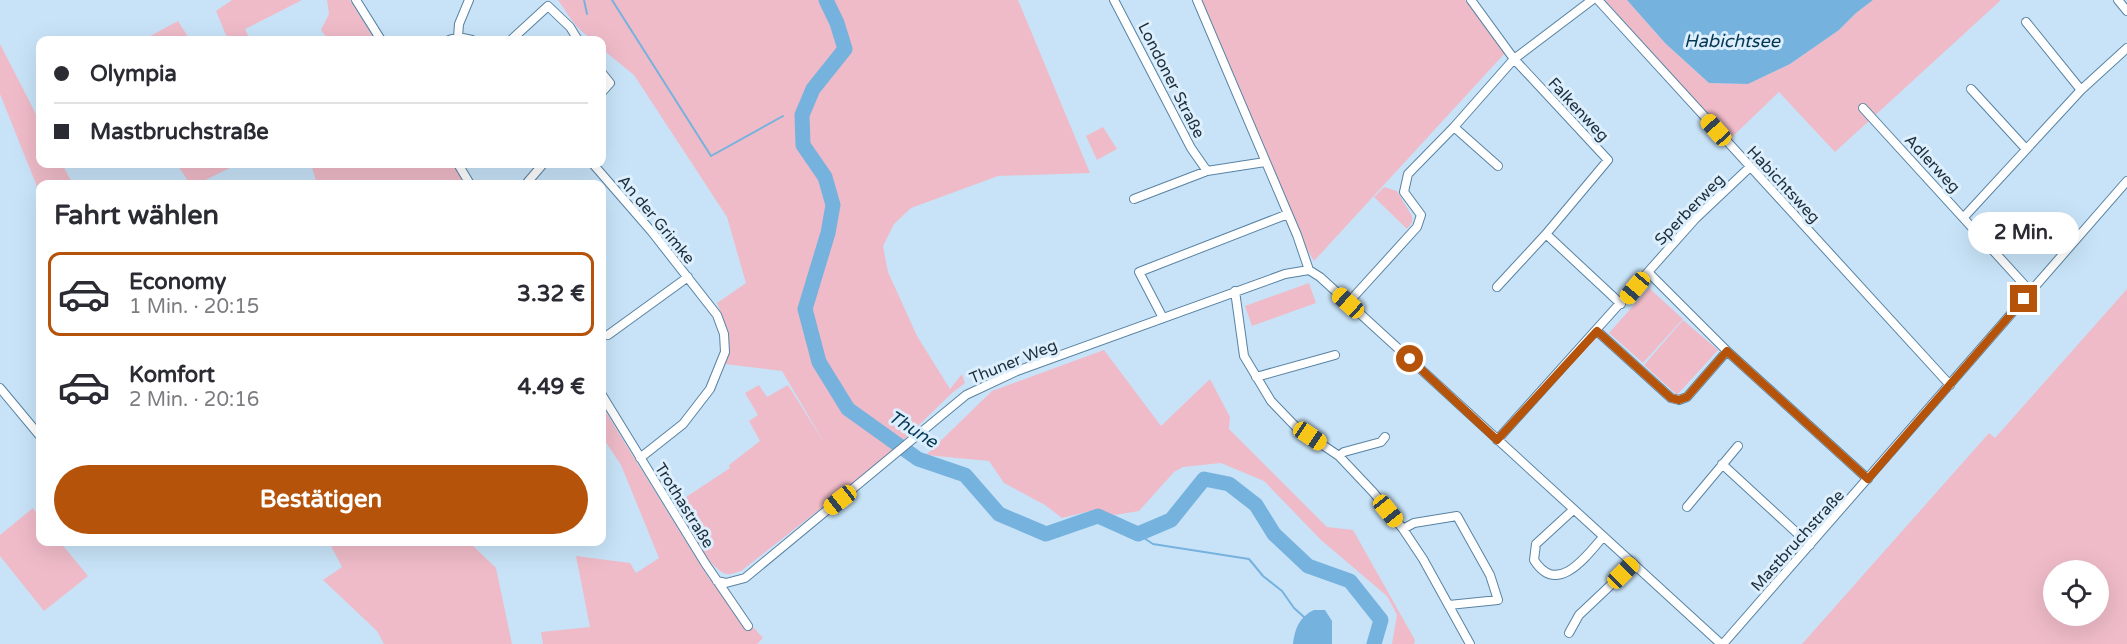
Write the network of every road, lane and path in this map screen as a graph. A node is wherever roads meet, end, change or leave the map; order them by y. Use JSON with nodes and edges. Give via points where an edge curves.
{"nodes":[{"id":1,"x":356,"y":0,"type":"edge"},
{"id":2,"x":469,"y":0,"type":"edge"},
{"id":3,"x":1114,"y":0,"type":"edge"},
{"id":4,"x":1197,"y":0,"type":"edge"},
{"id":5,"x":1471,"y":0,"type":"edge"},
{"id":6,"x":1592,"y":0,"type":"edge"},
{"id":7,"x":1598,"y":0,"type":"edge"},
{"id":8,"x":2118,"y":0,"type":"edge"},
{"id":9,"x":2127,"y":11,"type":"edge"},
{"id":10,"x":2026,"y":22,"type":"dead end"},
{"id":11,"x":378,"y":36,"type":"edge"},
{"id":12,"x":458,"y":36,"type":"edge"},
{"id":13,"x":515,"y":36,"type":"edge"},
{"id":14,"x":576,"y":36,"type":"edge"},
{"id":15,"x":2127,"y":48,"type":"edge"},
{"id":16,"x":1514,"y":59,"type":"junction"},
{"id":17,"x":1971,"y":89,"type":"dead end"},
{"id":18,"x":2081,"y":90,"type":"junction"},
{"id":19,"x":1863,"y":108,"type":"dead end"},
{"id":20,"x":1454,"y":127,"type":"junction"},
{"id":21,"x":2026,"y":149,"type":"junction"},
{"id":22,"x":1265,"y":162,"type":"junction"},
{"id":23,"x":1498,"y":166,"type":"dead end"},
{"id":24,"x":1750,"y":167,"type":"junction"},
{"id":25,"x":540,"y":168,"type":"edge"},
{"id":26,"x":1207,"y":171,"type":"junction"},
{"id":27,"x":529,"y":180,"type":"edge"},
{"id":28,"x":2127,"y":181,"type":"edge"},
{"id":29,"x":606,"y":184,"type":"edge"},
{"id":30,"x":1134,"y":199,"type":"dead end"},
{"id":31,"x":1288,"y":214,"type":"junction"},
{"id":32,"x":1964,"y":216,"type":"junction"},
{"id":33,"x":1546,"y":234,"type":"junction"},
{"id":34,"x":1309,"y":270,"type":"junction"},
{"id":35,"x":1648,"y":272,"type":"junction"},
{"id":36,"x":688,"y":277,"type":"junction"},
{"id":37,"x":1497,"y":287,"type":"dead end"},
{"id":38,"x":1235,"y":291,"type":"junction"},
{"id":39,"x":2030,"y":291,"type":"junction"},
{"id":40,"x":1348,"y":303,"type":"junction"},
{"id":41,"x":1621,"y":304,"type":"junction"},
{"id":42,"x":1163,"y":318,"type":"junction"},
{"id":43,"x":1597,"y":331,"type":"junction"},
{"id":44,"x":608,"y":335,"type":"dead end"},
{"id":45,"x":1727,"y":351,"type":"junction"},
{"id":46,"x":1335,"y":355,"type":"dead end"},
{"id":47,"x":1256,"y":377,"type":"junction"},
{"id":48,"x":1950,"y":385,"type":"junction"},
{"id":49,"x":0,"y":388,"type":"edge"},
{"id":50,"x":606,"y":402,"type":"edge"},
{"id":51,"x":36,"y":431,"type":"edge"},
{"id":52,"x":1385,"y":437,"type":"dead end"},
{"id":53,"x":1497,"y":440,"type":"junction"},
{"id":54,"x":1738,"y":446,"type":"dead end"},
{"id":55,"x":1340,"y":456,"type":"junction"},
{"id":56,"x":640,"y":458,"type":"junction"},
{"id":57,"x":1722,"y":464,"type":"junction"},
{"id":58,"x":1868,"y":479,"type":"junction"},
{"id":59,"x":1687,"y":507,"type":"dead end"},
{"id":60,"x":1573,"y":510,"type":"junction"},
{"id":61,"x":1403,"y":529,"type":"junction"},
{"id":62,"x":1603,"y":537,"type":"junction"},
{"id":63,"x":1810,"y":545,"type":"junction"},
{"id":64,"x":1633,"y":564,"type":"junction"},
{"id":65,"x":717,"y":581,"type":"junction"},
{"id":66,"x":1449,"y":604,"type":"junction"},
{"id":67,"x":748,"y":626,"type":"dead end"},
{"id":68,"x":1569,"y":633,"type":"dead end"},
{"id":69,"x":1468,"y":641,"type":"edge"},
{"id":70,"x":1722,"y":644,"type":"edge"}],
"edges":[{"from":1,"to":11,"type":"street"},
{"from":2,"to":12,"type":"street"},
{"from":3,"to":26,"type":"street","name":"Londoner Straße","via":[[1191,148]]},
{"from":4,"to":22,"type":"street"},
{"from":5,"to":16,"type":"street","name":"Falkenweg"},
{"from":6,"to":16,"type":"street"},
{"from":7,"to":24,"type":"street","name":"Habichtsweg"},
{"from":8,"to":9,"type":"street"},
{"from":10,"to":18,"type":"street"},
{"from":13,"to":14,"type":"street","via":[[548,6]]},
{"from":15,"to":18,"type":"street"},
{"from":16,"to":20,"type":"street"},
{"from":16,"to":33,"type":"street","name":"Falkenweg","via":[[1608,160]]},
{"from":17,"to":21,"type":"street"},
{"from":18,"to":21,"type":"street"},
{"from":19,"to":32,"type":"street","name":"Adlerweg"},
{"from":20,"to":23,"type":"street"},
{"from":20,"to":40,"type":"street","via":[[1408,174],[1404,192],[1421,215],[1418,227]]},
{"from":21,"to":32,"type":"street"},
{"from":22,"to":26,"type":"street"},
{"from":22,"to":31,"type":"street"},
{"from":24,"to":35,"type":"street","name":"Sperberweg","via":[[1696,218]]},
{"from":24,"to":48,"type":"street","name":"Habichtsweg"},
{"from":25,"to":27,"type":"street"},
{"from":26,"to":30,"type":"street"},
{"from":28,"to":39,"type":"street","name":"Mastbruchstraße"},
{"from":29,"to":36,"type":"street","name":"An der Grimke"},
{"from":31,"to":34,"type":"street"},
{"from":31,"to":42,"type":"street","via":[[1139,272]]},
{"from":32,"to":39,"type":"street","name":"Adlerweg"},
{"from":33,"to":37,"type":"street","name":"Falkenweg"},
{"from":33,"to":41,"type":"street"},
{"from":34,"to":38,"type":"street","name":"Thuner Weg"},
{"from":34,"to":40,"type":"street"},
{"from":35,"to":41,"type":"street","name":"Sperberweg"},
{"from":35,"to":45,"type":"street"},
{"from":36,"to":44,"type":"street","name":"An der Grimke"},
{"from":36,"to":56,"type":"street","name":"An der Grimke","via":[[717,315],[725,352],[710,389],[682,424]]},
{"from":38,"to":42,"type":"street","name":"Thuner Weg"},
{"from":38,"to":47,"type":"street","via":[[1244,356]]},
{"from":39,"to":48,"type":"street","name":"Mastbruchstraße"},
{"from":40,"to":53,"type":"street"},
{"from":41,"to":43,"type":"street","name":"Sperberweg"},
{"from":42,"to":65,"type":"street","name":"Thuner Weg","via":[[1017,371],[966,395],[745,578]]},
{"from":43,"to":45,"type":"street","via":[[1671,398],[1679,400],[1687,397]]},
{"from":43,"to":53,"type":"street","name":"Sperberweg"},
{"from":45,"to":58,"type":"street"},
{"from":46,"to":47,"type":"street"},
{"from":47,"to":55,"type":"street","via":[[1271,401],[1296,427]]},
{"from":48,"to":58,"type":"street","name":"Mastbruchstraße"},
{"from":49,"to":51,"type":"street"},
{"from":50,"to":56,"type":"street","name":"Trothastraße"},
{"from":52,"to":55,"type":"street","via":[[1381,442]]},
{"from":53,"to":60,"type":"street"},
{"from":54,"to":57,"type":"street"},
{"from":55,"to":61,"type":"street"},
{"from":56,"to":65,"type":"street","name":"Trothastraße"},
{"from":57,"to":59,"type":"street"},
{"from":57,"to":63,"type":"street"},
{"from":58,"to":63,"type":"street","name":"Mastbruchstraße"},
{"from":60,"to":62,"type":"street"},
{"from":60,"to":62,"type":"street","via":[[1536,544],[1534,560],[1540,570],[1554,576],[1570,570]]},
{"from":61,"to":66,"type":"street"},
{"from":61,"to":66,"type":"street","via":[[1414,523],[1457,516],[1490,575],[1498,600]]},
{"from":62,"to":64,"type":"street"},
{"from":63,"to":70,"type":"street","name":"Mastbruchstraße"},
{"from":64,"to":68,"type":"street","via":[[1579,615]]},
{"from":64,"to":70,"type":"street"},
{"from":65,"to":67,"type":"street","name":"Trothastraße"},
{"from":66,"to":69,"type":"street"}]}
